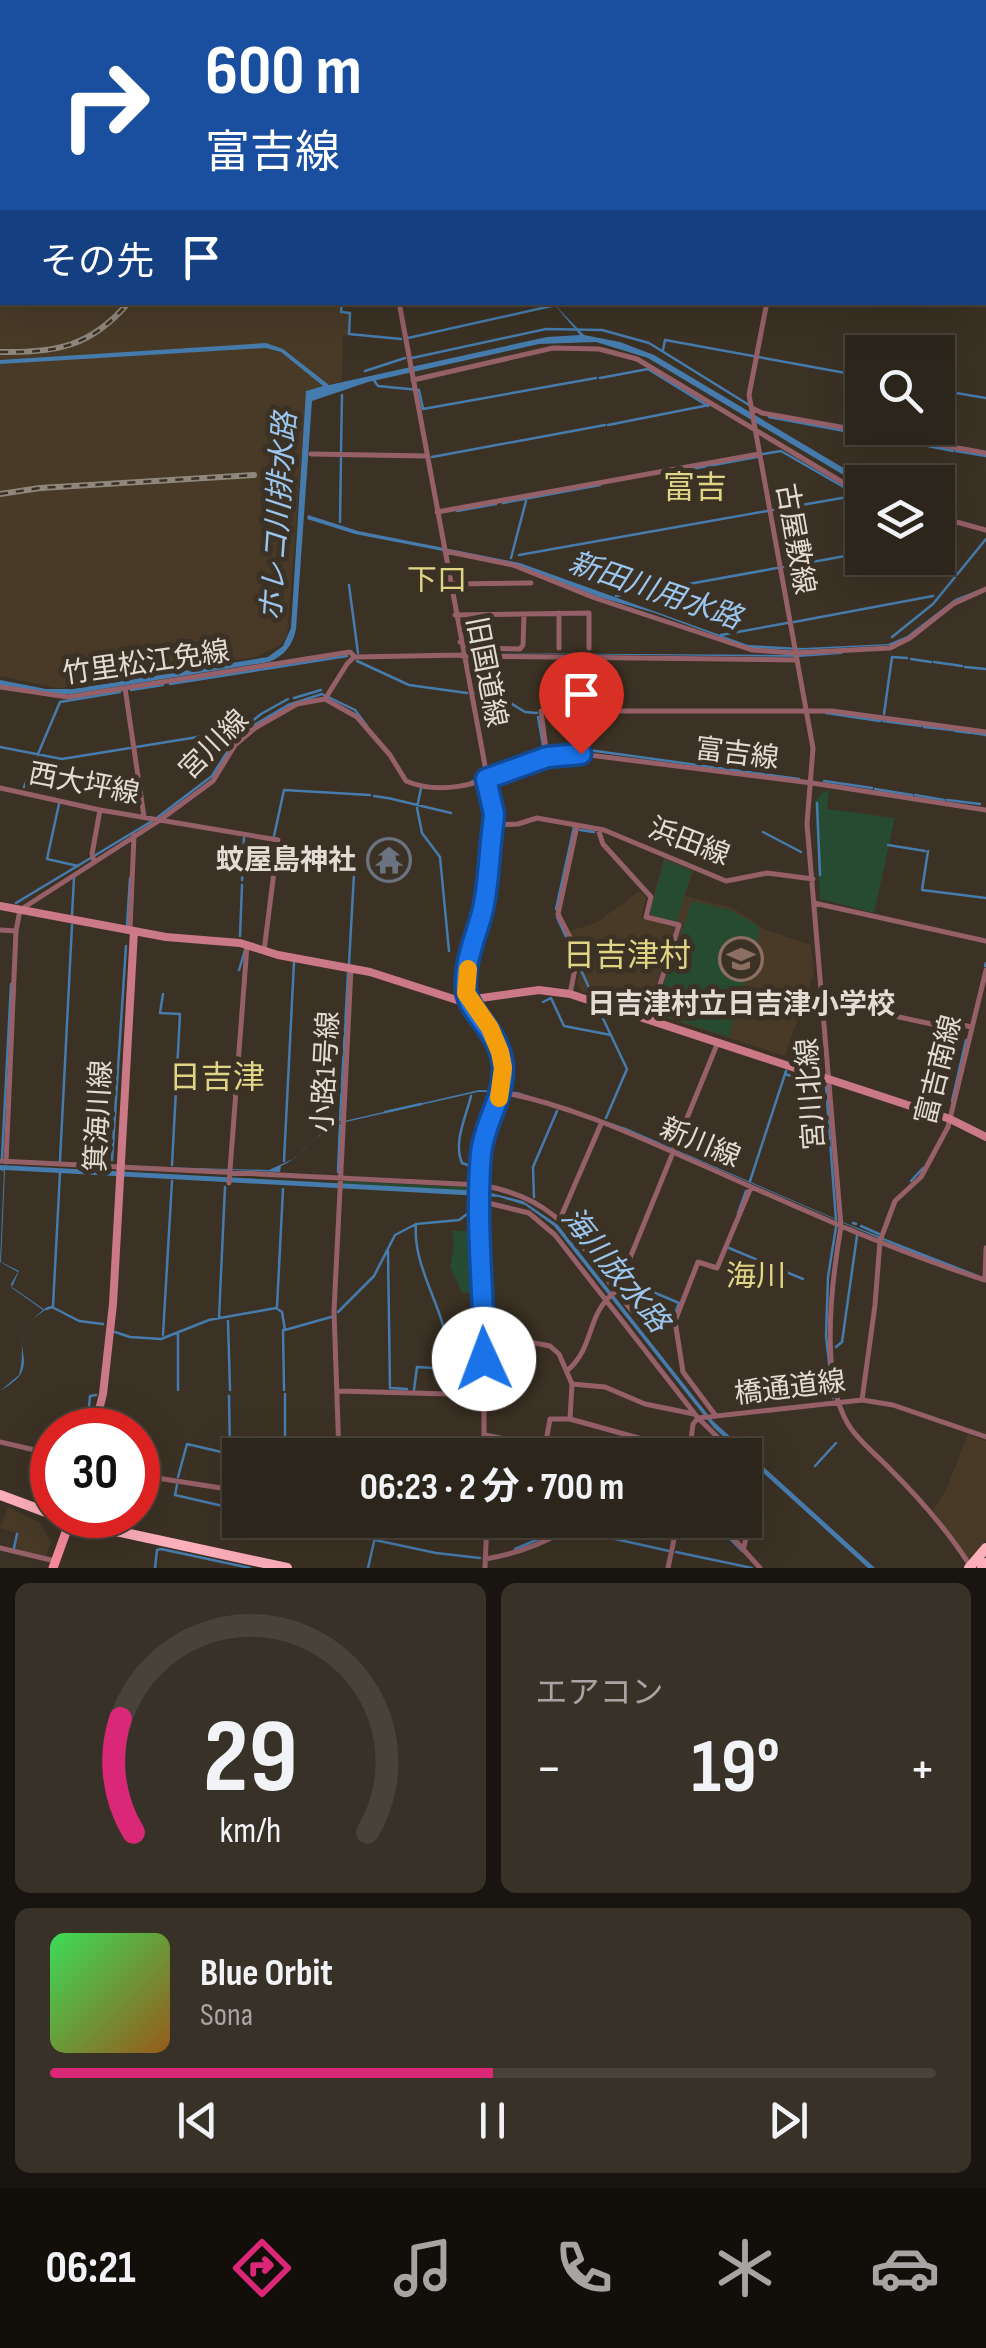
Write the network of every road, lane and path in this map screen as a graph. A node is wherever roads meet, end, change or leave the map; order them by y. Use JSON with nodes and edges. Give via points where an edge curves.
{"nodes":[{"id":1,"x":400,"y":305,"type":"edge"},
{"id":2,"x":765,"y":305,"type":"edge"},
{"id":3,"x":413,"y":377,"type":"junction"},
{"id":4,"x":752,"y":410,"type":"junction"},
{"id":5,"x":754,"y":429,"type":"junction"},
{"id":6,"x":986,"y":453,"type":"edge"},
{"id":7,"x":311,"y":454,"type":"dead end"},
{"id":8,"x":760,"y":454,"type":"junction"},
{"id":9,"x":427,"y":456,"type":"junction"},
{"id":10,"x":845,"y":484,"type":"edge"},
{"id":11,"x":437,"y":512,"type":"junction"},
{"id":12,"x":955,"y":522,"type":"edge"},
{"id":13,"x":986,"y":530,"type":"edge"},
{"id":14,"x":444,"y":552,"type":"junction"},
{"id":15,"x":531,"y":583,"type":"dead end"},
{"id":16,"x":450,"y":584,"type":"junction"},
{"id":17,"x":986,"y":589,"type":"edge"},
{"id":18,"x":559,"y":613,"type":"junction"},
{"id":19,"x":524,"y":614,"type":"junction"},
{"id":20,"x":455,"y":615,"type":"junction"},
{"id":21,"x":460,"y":642,"type":"junction"},
{"id":22,"x":559,"y":648,"type":"dead end"},
{"id":23,"x":589,"y":648,"type":"dead end"},
{"id":24,"x":462,"y":656,"type":"junction"},
{"id":25,"x":796,"y":656,"type":"junction"},
{"id":26,"x":354,"y":657,"type":"junction"},
{"id":27,"x":0,"y":687,"type":"edge"},
{"id":28,"x":125,"y":688,"type":"junction"},
{"id":29,"x":325,"y":700,"type":"junction"},
{"id":30,"x":806,"y":710,"type":"junction"},
{"id":31,"x":986,"y":732,"type":"edge"},
{"id":32,"x":547,"y":757,"type":"junction"},
{"id":33,"x":486,"y":779,"type":"junction"},
{"id":34,"x":812,"y":783,"type":"junction"},
{"id":35,"x":0,"y":788,"type":"edge"},
{"id":36,"x":100,"y":810,"type":"junction"},
{"id":37,"x":986,"y":810,"type":"edge"},
{"id":38,"x":144,"y":817,"type":"junction"},
{"id":39,"x":160,"y":820,"type":"junction"},
{"id":40,"x":493,"y":825,"type":"junction"},
{"id":41,"x":577,"y":826,"type":"junction"},
{"id":42,"x":598,"y":829,"type":"junction"},
{"id":43,"x":134,"y":835,"type":"junction"},
{"id":44,"x":94,"y":861,"type":"junction"},
{"id":45,"x":813,"y":880,"type":"junction"},
{"id":46,"x":814,"y":903,"type":"junction"},
{"id":47,"x":0,"y":906,"type":"edge"},
{"id":48,"x":20,"y":910,"type":"junction"},
{"id":49,"x":0,"y":930,"type":"edge"},
{"id":50,"x":16,"y":931,"type":"junction"},
{"id":51,"x":132,"y":931,"type":"junction"},
{"id":52,"x":986,"y":941,"type":"edge"},
{"id":53,"x":247,"y":946,"type":"junction"},
{"id":54,"x":264,"y":951,"type":"junction"},
{"id":55,"x":350,"y":969,"type":"junction"},
{"id":56,"x":986,"y":970,"type":"edge"},
{"id":57,"x":570,"y":994,"type":"junction"},
{"id":58,"x":470,"y":1001,"type":"junction"},
{"id":59,"x":824,"y":1002,"type":"junction"},
{"id":60,"x":648,"y":1020,"type":"junction"},
{"id":61,"x":970,"y":1027,"type":"junction"},
{"id":62,"x":718,"y":1042,"type":"junction"},
{"id":63,"x":831,"y":1080,"type":"junction"},
{"id":64,"x":501,"y":1092,"type":"junction"},
{"id":65,"x":950,"y":1120,"type":"junction"},
{"id":66,"x":600,"y":1124,"type":"junction"},
{"id":67,"x":986,"y":1137,"type":"edge"},
{"id":68,"x":674,"y":1153,"type":"junction"},
{"id":69,"x":3,"y":1162,"type":"edge"},
{"id":70,"x":118,"y":1169,"type":"junction"},
{"id":71,"x":230,"y":1178,"type":"junction"},
{"id":72,"x":341,"y":1179,"type":"junction"},
{"id":73,"x":751,"y":1187,"type":"junction"},
{"id":74,"x":480,"y":1193,"type":"junction"},
{"id":75,"x":560,"y":1219,"type":"junction"},
{"id":76,"x":841,"y":1226,"type":"junction"},
{"id":77,"x":880,"y":1241,"type":"junction"},
{"id":78,"x":986,"y":1248,"type":"edge"},
{"id":79,"x":616,"y":1291,"type":"junction"},
{"id":80,"x":606,"y":1298,"type":"junction"},
{"id":81,"x":675,"y":1321,"type":"junction"},
{"id":82,"x":484,"y":1322,"type":"junction"},
{"id":83,"x":568,"y":1370,"type":"junction"},
{"id":84,"x":572,"y":1384,"type":"junction"},
{"id":85,"x":339,"y":1391,"type":"junction"},
{"id":86,"x":484,"y":1395,"type":"junction"},
{"id":87,"x":862,"y":1400,"type":"junction"},
{"id":88,"x":838,"y":1402,"type":"junction"},
{"id":89,"x":100,"y":1408,"type":"edge"},
{"id":90,"x":698,"y":1417,"type":"junction"},
{"id":91,"x":715,"y":1417,"type":"junction"},
{"id":92,"x":570,"y":1419,"type":"junction"},
{"id":93,"x":485,"y":1435,"type":"junction"},
{"id":94,"x":339,"y":1438,"type":"edge"},
{"id":95,"x":485,"y":1438,"type":"edge"},
{"id":96,"x":636,"y":1438,"type":"edge"},
{"id":97,"x":691,"y":1438,"type":"edge"},
{"id":98,"x":719,"y":1438,"type":"edge"},
{"id":99,"x":986,"y":1438,"type":"edge"},
{"id":100,"x":0,"y":1442,"type":"edge"},
{"id":101,"x":30,"y":1449,"type":"edge"},
{"id":102,"x":160,"y":1478,"type":"edge"},
{"id":103,"x":222,"y":1488,"type":"edge"},
{"id":104,"x":0,"y":1496,"type":"edge"},
{"id":105,"x":30,"y":1505,"type":"edge"},
{"id":106,"x":64,"y":1538,"type":"edge"},
{"id":107,"x":151,"y":1538,"type":"edge"},
{"id":108,"x":486,"y":1538,"type":"edge"},
{"id":109,"x":551,"y":1538,"type":"edge"},
{"id":110,"x":674,"y":1538,"type":"edge"},
{"id":111,"x":735,"y":1538,"type":"edge"},
{"id":112,"x":746,"y":1538,"type":"edge"},
{"id":113,"x":744,"y":1547,"type":"junction"},
{"id":114,"x":0,"y":1548,"type":"edge"},
{"id":115,"x":986,"y":1548,"type":"edge"},
{"id":116,"x":484,"y":1559,"type":"junction"},
{"id":117,"x":55,"y":1564,"type":"edge"},
{"id":118,"x":264,"y":1566,"type":"edge"},
{"id":119,"x":977,"y":1566,"type":"edge"},
{"id":120,"x":287,"y":1568,"type":"edge"},
{"id":121,"x":485,"y":1568,"type":"edge"},
{"id":122,"x":668,"y":1568,"type":"edge"},
{"id":123,"x":760,"y":1568,"type":"edge"}],
"edges":[{"from":1,"to":3,"type":"street","name":"旧国道線"},
{"from":2,"to":4,"type":"street","name":"古屋敷線"},
{"from":3,"to":5,"type":"street","via":[[553,348],[599,349],[638,359]]},
{"from":3,"to":9,"type":"street","name":"旧国道線"},
{"from":4,"to":5,"type":"street","name":"古屋敷線"},
{"from":4,"to":6,"type":"street"},
{"from":5,"to":8,"type":"street","name":"古屋敷線"},
{"from":5,"to":10,"type":"street"},
{"from":7,"to":9,"type":"street"},
{"from":8,"to":11,"type":"street"},
{"from":8,"to":25,"type":"street","name":"古屋敷線"},
{"from":9,"to":11,"type":"street","name":"旧国道線"},
{"from":11,"to":14,"type":"street","name":"旧国道線"},
{"from":12,"to":13,"type":"street"},
{"from":14,"to":16,"type":"street","name":"旧国道線"},
{"from":14,"to":25,"type":"street","via":[[513,566],[730,645]]},
{"from":15,"to":16,"type":"street"},
{"from":16,"to":20,"type":"street","name":"旧国道線"},
{"from":17,"to":25,"type":"street","via":[[890,648]]},
{"from":18,"to":19,"type":"street"},
{"from":18,"to":22,"type":"street"},
{"from":18,"to":23,"type":"street","via":[[589,612]]},
{"from":19,"to":20,"type":"street"},
{"from":19,"to":21,"type":"street","via":[[520,649]]},
{"from":20,"to":21,"type":"street","name":"旧国道線"},
{"from":21,"to":24,"type":"street","name":"旧国道線"},
{"from":24,"to":25,"type":"street","name":"竹里松江免線"},
{"from":24,"to":26,"type":"street","name":"竹里松江免線"},
{"from":24,"to":33,"type":"street","name":"旧国道線"},
{"from":25,"to":30,"type":"street","name":"古屋敷線"},
{"from":26,"to":28,"type":"street","name":"竹里松江免線","via":[[350,652]]},
{"from":26,"to":29,"type":"street"},
{"from":27,"to":28,"type":"street","name":"竹里松江免線","via":[[58,698]]},
{"from":28,"to":38,"type":"street"},
{"from":29,"to":33,"type":"street","via":[[357,718],[406,782],[444,790]]},
{"from":29,"to":39,"type":"street","name":"宮川線","via":[[298,704],[255,728],[213,780]]},
{"from":30,"to":31,"type":"street"},
{"from":30,"to":32,"type":"street","via":[[541,711]]},
{"from":30,"to":34,"type":"street","name":"古屋敷線"},
{"from":32,"to":33,"type":"street","name":"富吉線"},
{"from":32,"to":34,"type":"street","name":"富吉線","via":[[581,754]]},
{"from":33,"to":40,"type":"street","name":"旧国道線"},
{"from":34,"to":37,"type":"street","name":"富吉線"},
{"from":34,"to":45,"type":"street","name":"宮川北線","via":[[807,824]]},
{"from":35,"to":36,"type":"street","name":"西大坪線"},
{"from":36,"to":38,"type":"street","name":"西大坪線"},
{"from":36,"to":44,"type":"street"},
{"from":38,"to":39,"type":"street","name":"西大坪線"},
{"from":39,"to":43,"type":"street","name":"宮川線"},
{"from":39,"to":54,"type":"street","name":"西大坪線","via":[[278,840]]},
{"from":40,"to":41,"type":"street","name":"浜田線","via":[[537,818]]},
{"from":40,"to":58,"type":"street","name":"旧国道線","via":[[483,910],[470,954]]},
{"from":41,"to":42,"type":"street","name":"浜田線"},
{"from":41,"to":57,"type":"street","via":[[558,914],[578,953]]},
{"from":42,"to":45,"type":"street","name":"浜田線","via":[[720,880],[767,872]]},
{"from":42,"to":60,"type":"street","via":[[652,896],[646,917],[679,925]]},
{"from":43,"to":44,"type":"street","name":"宮川線"},
{"from":43,"to":51,"type":"street"},
{"from":44,"to":48,"type":"street","name":"宮川線"},
{"from":45,"to":46,"type":"street","name":"宮川北線"},
{"from":46,"to":52,"type":"street"},
{"from":46,"to":59,"type":"street","name":"宮川北線"},
{"from":47,"to":48,"type":"main road"},
{"from":48,"to":50,"type":"street"},
{"from":48,"to":51,"type":"main road"},
{"from":49,"to":50,"type":"street"},
{"from":50,"to":69,"type":"street"},
{"from":51,"to":53,"type":"main road"},
{"from":51,"to":70,"type":"main road","name":"箕海川線"},
{"from":53,"to":54,"type":"main road"},
{"from":53,"to":71,"type":"street"},
{"from":54,"to":55,"type":"main road"},
{"from":55,"to":58,"type":"main road"},
{"from":55,"to":72,"type":"street","name":"小路1号線"},
{"from":56,"to":61,"type":"street","name":"富吉南線"},
{"from":57,"to":58,"type":"main road","via":[[539,990]]},
{"from":57,"to":60,"type":"main road"},
{"from":58,"to":64,"type":"street","via":[[500,1052]]},
{"from":59,"to":61,"type":"street"},
{"from":59,"to":63,"type":"street","name":"宮川北線"},
{"from":60,"to":62,"type":"main road"},
{"from":61,"to":65,"type":"street","name":"富吉南線"},
{"from":62,"to":63,"type":"main road"},
{"from":62,"to":68,"type":"street"},
{"from":63,"to":65,"type":"main road"},
{"from":63,"to":76,"type":"street","name":"宮川北線"},
{"from":64,"to":66,"type":"street","name":"新川線"},
{"from":64,"to":74,"type":"street","via":[[483,1138]]},
{"from":65,"to":67,"type":"main road"},
{"from":65,"to":77,"type":"street","name":"富吉南線","via":[[921,1177],[894,1201]]},
{"from":66,"to":68,"type":"street","name":"新川線"},
{"from":66,"to":75,"type":"street"},
{"from":68,"to":73,"type":"street","name":"新川線"},
{"from":68,"to":79,"type":"street"},
{"from":69,"to":70,"type":"street"},
{"from":70,"to":71,"type":"street"},
{"from":70,"to":89,"type":"main road","name":"箕海川線","via":[[113,1304]]},
{"from":71,"to":72,"type":"street"},
{"from":72,"to":74,"type":"street"},
{"from":72,"to":85,"type":"street","name":"小路1号線","via":[[334,1310]]},
{"from":73,"to":76,"type":"street","name":"新川線"},
{"from":73,"to":81,"type":"street","via":[[718,1268],[698,1262]]},
{"from":74,"to":75,"type":"street","via":[[520,1193]]},
{"from":74,"to":80,"type":"street","via":[[542,1223]]},
{"from":74,"to":82,"type":"street"},
{"from":75,"to":79,"type":"street"},
{"from":76,"to":77,"type":"street","name":"新川線"},
{"from":76,"to":88,"type":"street","name":"宮川北線","via":[[830,1336]]},
{"from":77,"to":78,"type":"street","name":"新川線","via":[[985,1280]]},
{"from":77,"to":87,"type":"street","name":"富吉南線"},
{"from":79,"to":80,"type":"street"},
{"from":79,"to":81,"type":"street","via":[[644,1324]]},
{"from":80,"to":83,"type":"street"},
{"from":80,"to":90,"type":"street"},
{"from":81,"to":91,"type":"street","via":[[682,1372]]},
{"from":82,"to":83,"type":"street","via":[[518,1340],[550,1346]]},
{"from":82,"to":86,"type":"street"},
{"from":83,"to":84,"type":"street"},
{"from":84,"to":90,"type":"street","name":"橋通道線","via":[[606,1387]]},
{"from":84,"to":92,"type":"street"},
{"from":85,"to":86,"type":"street"},
{"from":85,"to":94,"type":"street","name":"小路1号線"},
{"from":86,"to":93,"type":"street"},
{"from":87,"to":88,"type":"street","name":"橋通道線"},
{"from":87,"to":99,"type":"street","name":"橋通道線"},
{"from":88,"to":91,"type":"street","name":"橋通道線"},
{"from":88,"to":119,"type":"street","via":[[849,1427]]},
{"from":90,"to":91,"type":"street","name":"橋通道線"},
{"from":90,"to":97,"type":"street"},
{"from":90,"to":98,"type":"street"},
{"from":92,"to":93,"type":"street","via":[[550,1419],[545,1447]]},
{"from":92,"to":96,"type":"street"},
{"from":93,"to":95,"type":"street"},
{"from":100,"to":101,"type":"street"},
{"from":102,"to":103,"type":"street"},
{"from":104,"to":105,"type":"highway"},
{"from":106,"to":117,"type":"main road"},
{"from":107,"to":118,"type":"highway"},
{"from":108,"to":116,"type":"street"},
{"from":109,"to":116,"type":"street"},
{"from":110,"to":122,"type":"street"},
{"from":111,"to":113,"type":"street"},
{"from":112,"to":113,"type":"street"},
{"from":113,"to":123,"type":"street"},
{"from":114,"to":117,"type":"street"},
{"from":115,"to":119,"type":"highway"},
{"from":116,"to":121,"type":"street"},
{"from":118,"to":120,"type":"highway"}]}
